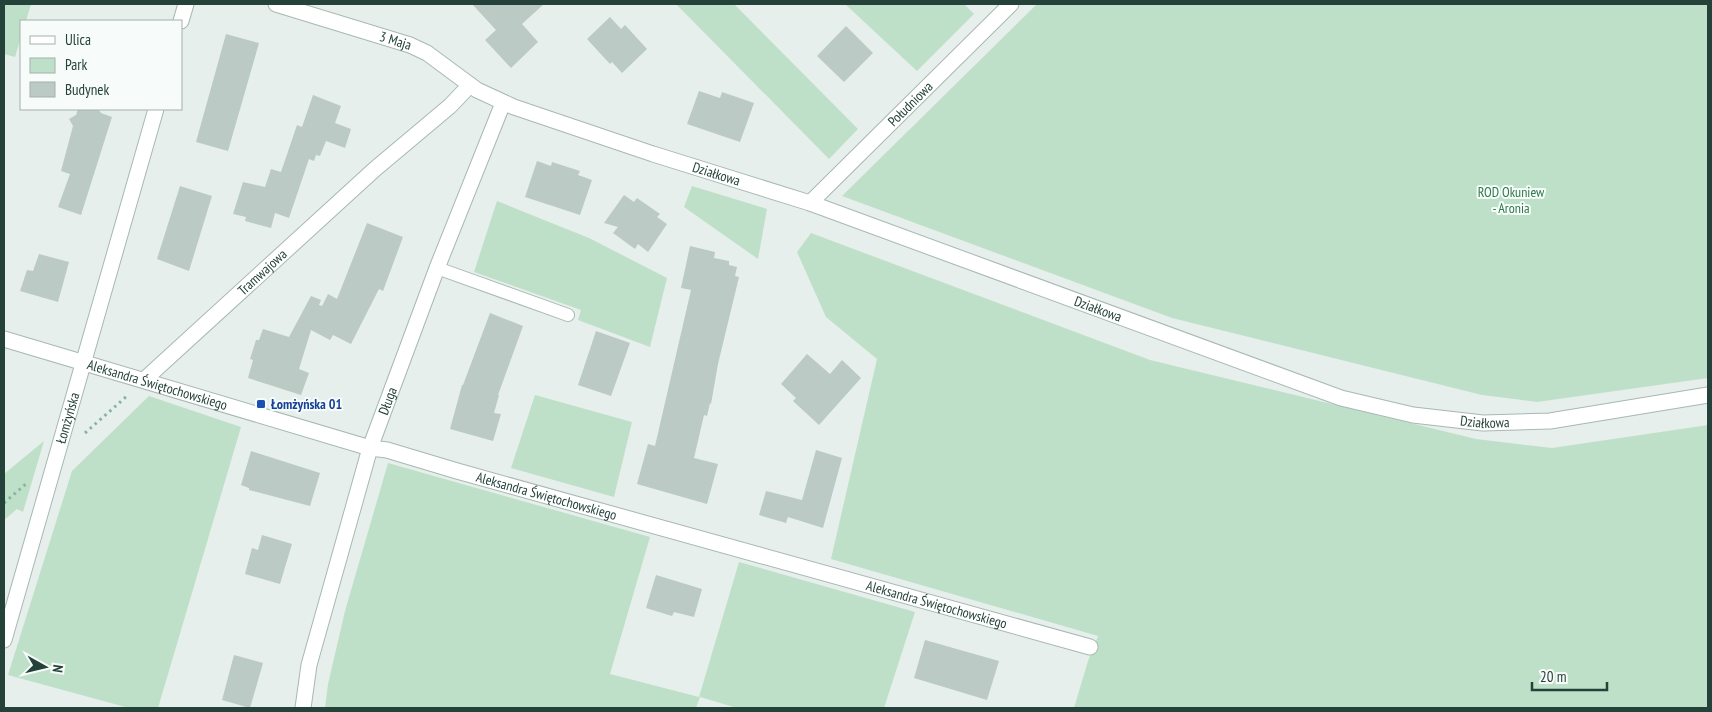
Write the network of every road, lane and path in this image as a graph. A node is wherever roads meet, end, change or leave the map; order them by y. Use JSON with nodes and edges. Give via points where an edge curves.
{"nodes":[{"id":1,"x":186,"y":4,"type":"edge"},
{"id":2,"x":276,"y":4,"type":"edge"},
{"id":3,"x":1011,"y":4,"type":"edge"},
{"id":4,"x":181,"y":20,"type":"edge"},
{"id":5,"x":470,"y":85,"type":"junction"},
{"id":6,"x":503,"y":103,"type":"junction"},
{"id":7,"x":156,"y":110,"type":"edge"},
{"id":8,"x":810,"y":203,"type":"junction"},
{"id":9,"x":437,"y":268,"type":"junction"},
{"id":10,"x":568,"y":315,"type":"dead end"},
{"id":11,"x":4,"y":339,"type":"edge"},
{"id":12,"x":83,"y":363,"type":"junction"},
{"id":13,"x":144,"y":380,"type":"junction"},
{"id":14,"x":1708,"y":396,"type":"edge"},
{"id":15,"x":85,"y":433,"type":"dead end"},
{"id":16,"x":370,"y":448,"type":"junction"},
{"id":17,"x":4,"y":640,"type":"edge"},
{"id":18,"x":1090,"y":647,"type":"dead end"},
{"id":19,"x":303,"y":708,"type":"edge"}],
"edges":[{"from":1,"to":4,"type":"street"},
{"from":2,"to":5,"type":"street","name":"3 Maja","via":[[410,45],[427,53]]},
{"from":3,"to":8,"type":"street","name":"Południowa"},
{"from":5,"to":6,"type":"street","name":"3 Maja"},
{"from":5,"to":13,"type":"street","name":"Tramwajowa"},
{"from":6,"to":8,"type":"street","name":"Działkowa"},
{"from":6,"to":9,"type":"street","name":"Długa"},
{"from":7,"to":12,"type":"street","name":"Łomżyńska"},
{"from":8,"to":14,"type":"street","name":"Działkowa","via":[[1341,398],[1412,415],[1484,423],[1550,421]]},
{"from":9,"to":10,"type":"lane"},
{"from":9,"to":16,"type":"street","name":"Długa"},
{"from":11,"to":12,"type":"street","name":"Aleksandra Świętochowskiego"},
{"from":12,"to":13,"type":"street","name":"Aleksandra Świętochowskiego"},
{"from":12,"to":17,"type":"street","name":"Łomżyńska"},
{"from":13,"to":15,"type":"path"},
{"from":13,"to":16,"type":"street","name":"Aleksandra Świętochowskiego"},
{"from":16,"to":18,"type":"street","name":"Aleksandra Świętochowskiego","via":[[387,450]]},
{"from":16,"to":19,"type":"street","name":"Długa","via":[[309,665]]}]}
